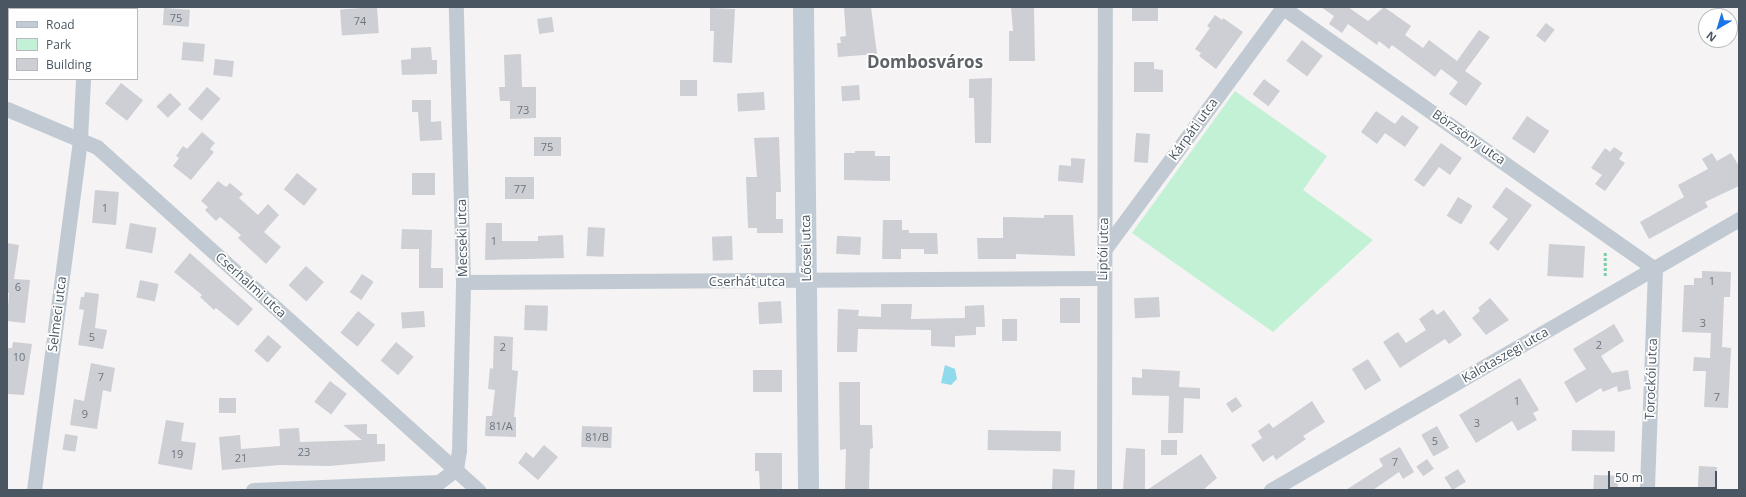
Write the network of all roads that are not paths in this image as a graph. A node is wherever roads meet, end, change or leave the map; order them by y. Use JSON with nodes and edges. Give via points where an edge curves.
{"nodes":[{"id":1,"x":456,"y":7,"type":"edge"},
{"id":2,"x":802,"y":7,"type":"edge"},
{"id":3,"x":1105,"y":7,"type":"edge"},
{"id":4,"x":1282,"y":7,"type":"edge"},
{"id":5,"x":83,"y":80,"type":"edge"},
{"id":6,"x":7,"y":109,"type":"edge"},
{"id":7,"x":80,"y":139,"type":"junction"},
{"id":8,"x":1739,"y":219,"type":"edge"},
{"id":9,"x":1104,"y":250,"type":"junction"},
{"id":10,"x":1654,"y":269,"type":"junction"},
{"id":11,"x":1102,"y":278,"type":"junction"},
{"id":12,"x":806,"y":281,"type":"junction"},
{"id":13,"x":463,"y":282,"type":"junction"},
{"id":14,"x":456,"y":469,"type":"junction"},
{"id":15,"x":34,"y":490,"type":"edge"},
{"id":16,"x":253,"y":490,"type":"edge"},
{"id":17,"x":478,"y":490,"type":"edge"},
{"id":18,"x":808,"y":490,"type":"edge"},
{"id":19,"x":1104,"y":490,"type":"edge"},
{"id":20,"x":1271,"y":490,"type":"edge"},
{"id":21,"x":1647,"y":490,"type":"edge"}],
"edges":[{"from":1,"to":13,"type":"street","name":"Mecseki utca"},
{"from":2,"to":12,"type":"street","name":"Lőcsei utca"},
{"from":3,"to":9,"type":"street","name":"Liptói utca"},
{"from":4,"to":9,"type":"street","name":"Kárpáti utca"},
{"from":4,"to":10,"type":"street","name":"Börzsöny utca"},
{"from":5,"to":7,"type":"street","name":"Selmeci utca"},
{"from":6,"to":7,"type":"street","name":"Cserhalmi utca"},
{"from":7,"to":14,"type":"street","name":"Cserhalmi utca","via":[[97,147]]},
{"from":7,"to":15,"type":"street","name":"Selmeci utca"},
{"from":8,"to":10,"type":"street","name":"Kalotaszegi utca"},
{"from":9,"to":11,"type":"street","name":"Liptói utca"},
{"from":10,"to":20,"type":"street","name":"Kalotaszegi utca"},
{"from":10,"to":21,"type":"street","name":"Torockói utca"},
{"from":11,"to":12,"type":"street","name":"Cserhát utca"},
{"from":11,"to":19,"type":"street","name":"Liptói utca"},
{"from":12,"to":13,"type":"street","name":"Cserhát utca"},
{"from":12,"to":18,"type":"street","name":"Lőcsei utca"},
{"from":13,"to":14,"type":"street","name":"Mecseki utca","via":[[459,450]]},
{"from":14,"to":16,"type":"street","via":[[439,482]]},
{"from":14,"to":17,"type":"street","name":"Cserhalmi utca"}]}
